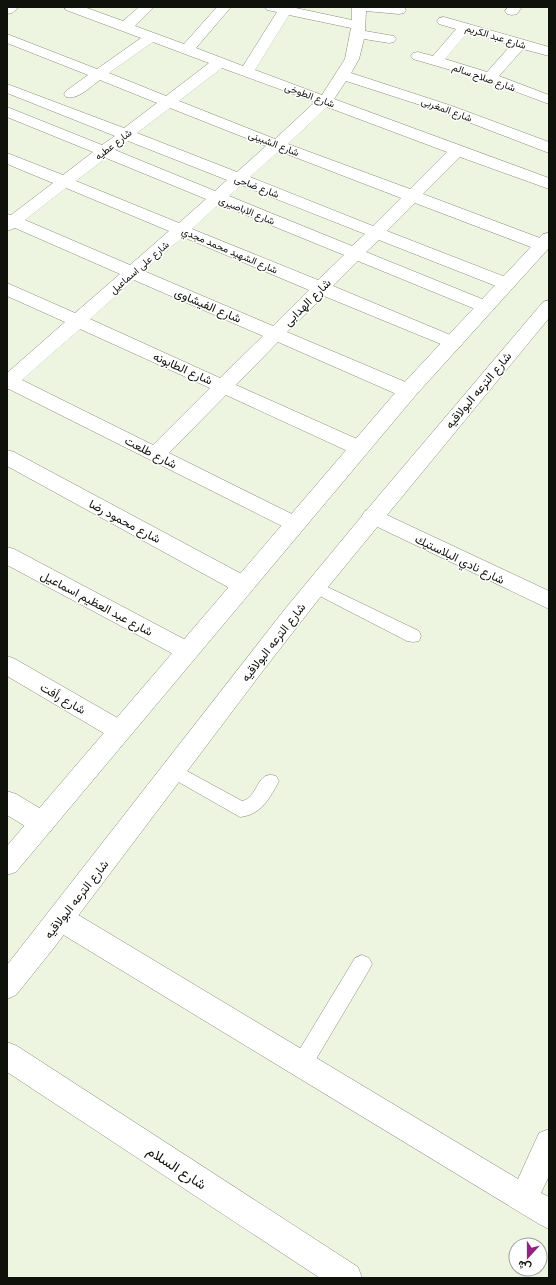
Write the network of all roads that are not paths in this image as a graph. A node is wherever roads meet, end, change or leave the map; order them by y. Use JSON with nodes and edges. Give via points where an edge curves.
{"nodes":[{"id":1,"x":12,"y":7,"type":"edge"},
{"id":2,"x":148,"y":7,"type":"edge"},
{"id":3,"x":224,"y":7,"type":"edge"},
{"id":4,"x":359,"y":7,"type":"edge"},
{"id":5,"x":362,"y":7,"type":"edge"},
{"id":6,"x":82,"y":9,"type":"edge"},
{"id":7,"x":278,"y":9,"type":"edge"},
{"id":8,"x":7,"y":10,"type":"edge"},
{"id":9,"x":399,"y":10,"type":"dead end"},
{"id":10,"x":444,"y":21,"type":"dead end"},
{"id":11,"x":465,"y":26,"type":"junction"},
{"id":12,"x":125,"y":27,"type":"junction"},
{"id":13,"x":359,"y":30,"type":"junction"},
{"id":14,"x":151,"y":37,"type":"junction"},
{"id":15,"x":7,"y":38,"type":"edge"},
{"id":16,"x":389,"y":39,"type":"dead end"},
{"id":17,"x":521,"y":43,"type":"junction"},
{"id":18,"x":187,"y":50,"type":"junction"},
{"id":19,"x":549,"y":52,"type":"edge"},
{"id":20,"x":418,"y":56,"type":"dead end"},
{"id":21,"x":436,"y":61,"type":"junction"},
{"id":22,"x":220,"y":62,"type":"junction"},
{"id":23,"x":247,"y":72,"type":"junction"},
{"id":24,"x":99,"y":75,"type":"junction"},
{"id":25,"x":343,"y":75,"type":"junction"},
{"id":26,"x":490,"y":78,"type":"junction"},
{"id":27,"x":7,"y":88,"type":"edge"},
{"id":28,"x":71,"y":94,"type":"dead end"},
{"id":29,"x":549,"y":100,"type":"edge"},
{"id":30,"x":324,"y":101,"type":"junction"},
{"id":31,"x":168,"y":102,"type":"junction"},
{"id":32,"x":7,"y":112,"type":"edge"},
{"id":33,"x":126,"y":134,"type":"junction"},
{"id":34,"x":277,"y":145,"type":"junction"},
{"id":35,"x":549,"y":148,"type":"edge"},
{"id":36,"x":458,"y":150,"type":"junction"},
{"id":37,"x":103,"y":152,"type":"junction"},
{"id":38,"x":7,"y":158,"type":"edge"},
{"id":39,"x":239,"y":179,"type":"junction"},
{"id":40,"x":64,"y":182,"type":"junction"},
{"id":41,"x":549,"y":184,"type":"edge"},
{"id":42,"x":412,"y":196,"type":"junction"},
{"id":43,"x":217,"y":198,"type":"junction"},
{"id":44,"x":9,"y":222,"type":"edge"},
{"id":45,"x":181,"y":230,"type":"junction"},
{"id":46,"x":376,"y":233,"type":"junction"},
{"id":47,"x":546,"y":241,"type":"edge"},
{"id":48,"x":355,"y":253,"type":"junction"},
{"id":49,"x":132,"y":273,"type":"junction"},
{"id":50,"x":507,"y":284,"type":"junction"},
{"id":51,"x":321,"y":288,"type":"junction"},
{"id":52,"x":7,"y":289,"type":"edge"},
{"id":53,"x":549,"y":306,"type":"edge"},
{"id":54,"x":486,"y":307,"type":"junction"},
{"id":55,"x":78,"y":321,"type":"junction"},
{"id":56,"x":275,"y":334,"type":"junction"},
{"id":57,"x":454,"y":343,"type":"junction"},
{"id":58,"x":8,"y":381,"type":"edge"},
{"id":59,"x":223,"y":386,"type":"junction"},
{"id":60,"x":408,"y":391,"type":"junction"},
{"id":61,"x":360,"y":448,"type":"junction"},
{"id":62,"x":156,"y":454,"type":"junction"},
{"id":63,"x":7,"y":457,"type":"edge"},
{"id":64,"x":372,"y":516,"type":"junction"},
{"id":65,"x":295,"y":524,"type":"junction"},
{"id":66,"x":7,"y":555,"type":"edge"},
{"id":67,"x":243,"y":585,"type":"junction"},
{"id":68,"x":316,"y":587,"type":"junction"},
{"id":69,"x":549,"y":601,"type":"edge"},
{"id":70,"x":413,"y":636,"type":"dead end"},
{"id":71,"x":187,"y":651,"type":"junction"},
{"id":72,"x":7,"y":665,"type":"edge"},
{"id":73,"x":120,"y":730,"type":"junction"},
{"id":74,"x":174,"y":770,"type":"junction"},
{"id":75,"x":270,"y":781,"type":"dead end"},
{"id":76,"x":7,"y":802,"type":"edge"},
{"id":77,"x":42,"y":823,"type":"junction"},
{"id":78,"x":7,"y":864,"type":"edge"},
{"id":79,"x":61,"y":919,"type":"junction"},
{"id":80,"x":362,"y":964,"type":"dead end"},
{"id":81,"x":7,"y":986,"type":"edge"},
{"id":82,"x":7,"y":1056,"type":"edge"},
{"id":83,"x":302,"y":1064,"type":"junction"},
{"id":84,"x":549,"y":1143,"type":"edge"},
{"id":85,"x":524,"y":1198,"type":"junction"},
{"id":86,"x":549,"y":1214,"type":"edge"},
{"id":87,"x":347,"y":1278,"type":"edge"}],
"edges":[{"from":1,"to":8,"type":"street"},
{"from":2,"to":12,"type":"street"},
{"from":3,"to":18,"type":"street"},
{"from":4,"to":13,"type":"street","name":"شارع على اسماعيل"},
{"from":5,"to":9,"type":"street"},
{"from":6,"to":12,"type":"street","name":"شارع الطوخى"},
{"from":7,"to":13,"type":"street"},
{"from":7,"to":23,"type":"street"},
{"from":10,"to":11,"type":"street","name":"شارع عبد الكريم"},
{"from":11,"to":17,"type":"street","name":"شارع عبد الكريم"},
{"from":11,"to":21,"type":"street"},
{"from":12,"to":14,"type":"street","name":"شارع الطوخى"},
{"from":13,"to":16,"type":"street"},
{"from":13,"to":25,"type":"street","name":"شارع على اسماعيل","via":[[352,59]]},
{"from":14,"to":18,"type":"street","name":"شارع الطوخى"},
{"from":14,"to":24,"type":"street"},
{"from":15,"to":24,"type":"street","name":"شارع الشبينى"},
{"from":17,"to":19,"type":"street","name":"شارع عبد الكريم"},
{"from":17,"to":26,"type":"street"},
{"from":18,"to":22,"type":"street","name":"شارع الطوخى"},
{"from":20,"to":21,"type":"street","name":"شارع صلاح سالم"},
{"from":21,"to":26,"type":"street","name":"شارع صلاح سالم"},
{"from":22,"to":23,"type":"street","name":"شارع الطوخى"},
{"from":22,"to":31,"type":"street","name":"شارع عطيه"},
{"from":23,"to":30,"type":"street","name":"شارع الطوخى"},
{"from":24,"to":28,"type":"street"},
{"from":24,"to":31,"type":"street","name":"شارع الشبينى"},
{"from":25,"to":30,"type":"street","name":"شارع على اسماعيل"},
{"from":25,"to":35,"type":"street","name":"شارع المغربى","via":[[428,102]]},
{"from":26,"to":29,"type":"street","name":"شارع صلاح سالم"},
{"from":27,"to":33,"type":"street","name":"شارع ضاحى"},
{"from":30,"to":34,"type":"street","name":"شارع على اسماعيل"},
{"from":30,"to":36,"type":"street","name":"شارع الطوخى"},
{"from":31,"to":33,"type":"street","name":"شارع عطيه"},
{"from":31,"to":34,"type":"street","name":"شارع الشبينى"},
{"from":32,"to":37,"type":"street","name":"شارع الاباصيرى"},
{"from":33,"to":37,"type":"street","name":"شارع عطيه"},
{"from":33,"to":39,"type":"street","name":"شارع ضاحى"},
{"from":34,"to":39,"type":"street","name":"شارع على اسماعيل"},
{"from":34,"to":42,"type":"street","name":"شارع الشبينى"},
{"from":36,"to":41,"type":"street","name":"شارع الطوخى"},
{"from":36,"to":42,"type":"street","name":"شارع الهدابى"},
{"from":37,"to":40,"type":"street","name":"شارع عطيه"},
{"from":37,"to":43,"type":"street","name":"شارع الاباصيرى"},
{"from":38,"to":40,"type":"street","name":"شارع الشهيد محمد مجدي"},
{"from":39,"to":43,"type":"street","name":"شارع على اسماعيل"},
{"from":39,"to":46,"type":"street","name":"شارع ضاحى"},
{"from":40,"to":44,"type":"street","name":"شارع عطيه"},
{"from":40,"to":45,"type":"street","name":"شارع الشهيد محمد مجدي"},
{"from":42,"to":46,"type":"street","name":"شارع الهدابى"},
{"from":42,"to":47,"type":"street","name":"شارع الشبينى"},
{"from":43,"to":45,"type":"street","name":"شارع على اسماعيل"},
{"from":43,"to":48,"type":"street","name":"شارع الاباصيرى"},
{"from":44,"to":49,"type":"street","name":"شارع الفيشاوى"},
{"from":45,"to":49,"type":"street","name":"شارع على اسماعيل"},
{"from":45,"to":51,"type":"street","name":"شارع الشهيد محمد مجدي"},
{"from":46,"to":48,"type":"street","name":"شارع الهدابى"},
{"from":46,"to":50,"type":"street","name":"شارع ضاحى"},
{"from":47,"to":50,"type":"street"},
{"from":48,"to":51,"type":"street","name":"شارع الهدابى"},
{"from":48,"to":54,"type":"street","name":"شارع الاباصيرى"},
{"from":49,"to":55,"type":"street","name":"شارع على اسماعيل"},
{"from":49,"to":56,"type":"street","name":"شارع الفيشاوى"},
{"from":50,"to":54,"type":"street"},
{"from":51,"to":56,"type":"street","name":"شارع الهدابى"},
{"from":51,"to":57,"type":"street","name":"شارع الشهيد محمد مجدي"},
{"from":52,"to":55,"type":"street","name":"شارع الطابونه"},
{"from":53,"to":64,"type":"street","name":"شارع الترعه البولاقيه"},
{"from":54,"to":57,"type":"street"},
{"from":55,"to":58,"type":"street","name":"شارع على اسماعيل"},
{"from":55,"to":59,"type":"street","name":"شارع الطابونه"},
{"from":56,"to":59,"type":"street","name":"شارع الهدابى"},
{"from":56,"to":60,"type":"street","name":"شارع الفيشاوى"},
{"from":57,"to":60,"type":"street"},
{"from":58,"to":62,"type":"street","name":"شارع طلعت"},
{"from":59,"to":61,"type":"street","name":"شارع الطابونه"},
{"from":59,"to":62,"type":"street","name":"شارع الهدابى"},
{"from":60,"to":61,"type":"street"},
{"from":61,"to":65,"type":"street"},
{"from":62,"to":65,"type":"street","name":"شارع طلعت"},
{"from":63,"to":67,"type":"street","name":"شارع محمود رضا"},
{"from":64,"to":68,"type":"street","name":"شارع الترعه البولاقيه"},
{"from":64,"to":69,"type":"street","name":"شارع نادي البلاستيك"},
{"from":65,"to":67,"type":"street"},
{"from":66,"to":71,"type":"street","name":"شارع عبد العظيم اسماعيل"},
{"from":67,"to":71,"type":"street"},
{"from":68,"to":70,"type":"lane"},
{"from":68,"to":74,"type":"street","name":"شارع الترعه البولاقيه"},
{"from":71,"to":73,"type":"street"},
{"from":72,"to":73,"type":"street","name":"شارع رأفت"},
{"from":73,"to":77,"type":"street"},
{"from":74,"to":75,"type":"lane","via":[[240,809],[250,808]]},
{"from":74,"to":79,"type":"street","name":"شارع الترعه البولاقيه"},
{"from":76,"to":77,"type":"street"},
{"from":77,"to":78,"type":"street"},
{"from":79,"to":81,"type":"street","name":"شارع الترعه البولاقيه"},
{"from":79,"to":83,"type":"street"},
{"from":80,"to":83,"type":"lane"},
{"from":82,"to":87,"type":"street","name":"شارع السلام"},
{"from":83,"to":85,"type":"street"},
{"from":84,"to":85,"type":"street"},
{"from":85,"to":86,"type":"street"}]}
